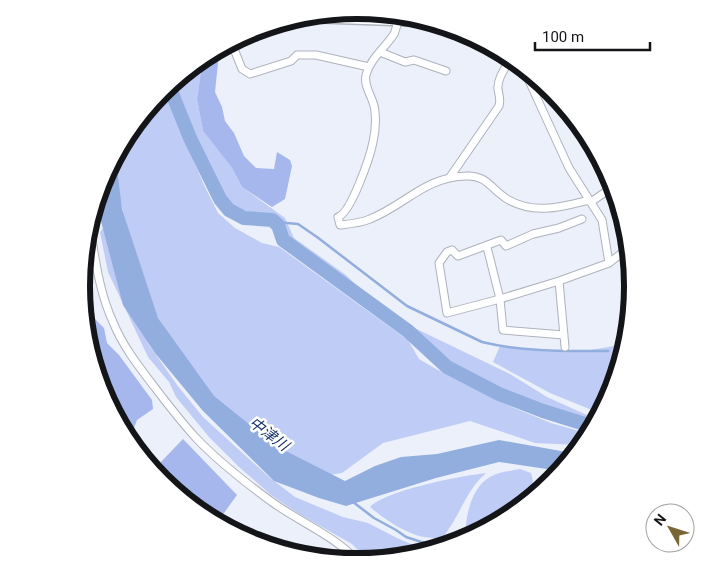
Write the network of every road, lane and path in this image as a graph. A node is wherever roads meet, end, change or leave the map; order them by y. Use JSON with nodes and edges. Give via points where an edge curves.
{"nodes":[{"id":1,"x":401,"y":22,"type":"edge"},
{"id":2,"x":234,"y":49,"type":"edge"},
{"id":3,"x":380,"y":52,"type":"junction"},
{"id":4,"x":507,"y":65,"type":"edge"},
{"id":5,"x":369,"y":67,"type":"junction"},
{"id":6,"x":446,"y":72,"type":"dead end"},
{"id":7,"x":529,"y":81,"type":"edge"},
{"id":8,"x":450,"y":177,"type":"junction"},
{"id":9,"x":607,"y":190,"type":"edge"},
{"id":10,"x":590,"y":201,"type":"junction"},
{"id":11,"x":582,"y":219,"type":"dead end"},
{"id":12,"x":93,"y":243,"type":"edge"},
{"id":13,"x":487,"y":247,"type":"junction"},
{"id":14,"x":623,"y":252,"type":"edge"},
{"id":15,"x":609,"y":263,"type":"junction"},
{"id":16,"x":559,"y":281,"type":"junction"},
{"id":17,"x":500,"y":300,"type":"junction"},
{"id":18,"x":564,"y":335,"type":"junction"},
{"id":19,"x":566,"y":347,"type":"dead end"},
{"id":20,"x":350,"y":554,"type":"edge"}],
"edges":[{"from":1,"to":3,"type":"street"},
{"from":2,"to":5,"type":"street","via":[[242,69],[250,74],[297,55],[316,55]]},
{"from":3,"to":5,"type":"street"},
{"from":3,"to":6,"type":"street"},
{"from":4,"to":8,"type":"street","via":[[499,82],[500,106]]},
{"from":5,"to":8,"type":"street","via":[[365,79],[375,105],[374,140],[346,212],[338,217],[340,225],[369,220],[432,182]]},
{"from":7,"to":10,"type":"street","via":[[569,168]]},
{"from":8,"to":10,"type":"street","via":[[481,177],[509,200],[539,209]]},
{"from":9,"to":10,"type":"street"},
{"from":10,"to":15,"type":"street","via":[[603,225]]},
{"from":11,"to":13,"type":"street","via":[[506,246],[501,240]]},
{"from":12,"to":20,"type":"street","via":[[105,303],[116,328],[132,358],[183,423],[205,447],[263,496],[338,543]]},
{"from":13,"to":17,"type":"street"},
{"from":13,"to":17,"type":"street","via":[[458,256],[452,250],[439,263],[447,313]]},
{"from":14,"to":15,"type":"street"},
{"from":15,"to":16,"type":"street"},
{"from":16,"to":17,"type":"street"},
{"from":16,"to":18,"type":"street"},
{"from":17,"to":18,"type":"street","via":[[503,330]]},
{"from":18,"to":19,"type":"street"}]}
